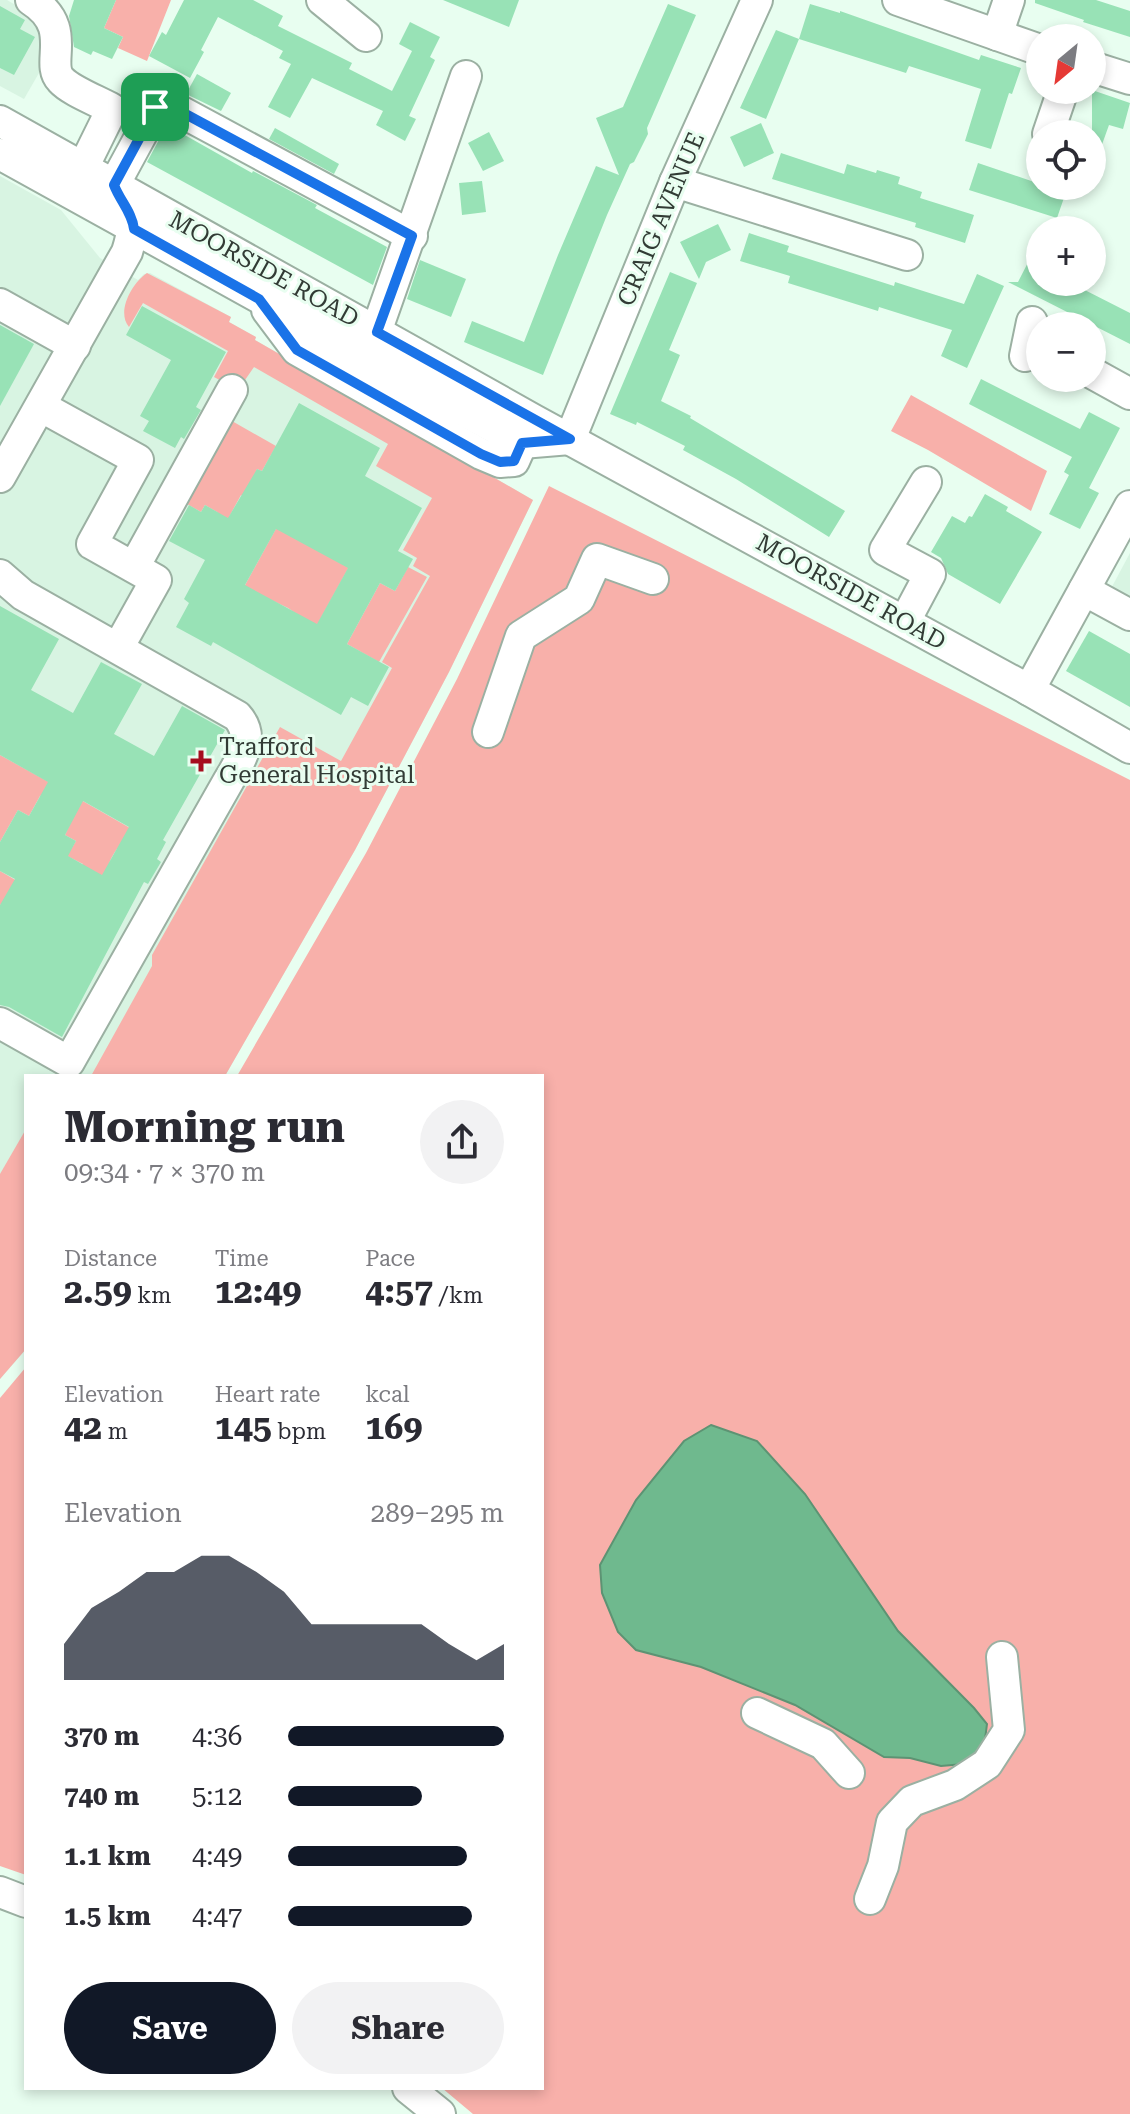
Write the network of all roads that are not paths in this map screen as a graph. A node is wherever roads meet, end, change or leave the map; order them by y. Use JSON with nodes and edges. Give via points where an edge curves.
{"nodes":[{"id":1,"x":31,"y":0,"type":"edge"},
{"id":2,"x":322,"y":0,"type":"edge"},
{"id":3,"x":757,"y":0,"type":"edge"},
{"id":4,"x":898,"y":0,"type":"edge"},
{"id":5,"x":1009,"y":0,"type":"edge"},
{"id":6,"x":357,"y":19,"type":"edge"},
{"id":7,"x":997,"y":35,"type":"junction"},
{"id":8,"x":1026,"y":45,"type":"edge"},
{"id":9,"x":1106,"y":71,"type":"edge"},
{"id":10,"x":466,"y":76,"type":"dead end"},
{"id":11,"x":1130,"y":79,"type":"edge"},
{"id":12,"x":0,"y":121,"type":"edge"},
{"id":13,"x":0,"y":154,"type":"edge"},
{"id":14,"x":77,"y":180,"type":"junction"},
{"id":15,"x":675,"y":182,"type":"junction"},
{"id":16,"x":114,"y":185,"type":"junction"},
{"id":17,"x":134,"y":229,"type":"junction"},
{"id":18,"x":412,"y":236,"type":"junction"},
{"id":19,"x":907,"y":255,"type":"dead end"},
{"id":20,"x":259,"y":299,"type":"junction"},
{"id":21,"x":0,"y":304,"type":"edge"},
{"id":22,"x":372,"y":345,"type":"junction"},
{"id":23,"x":75,"y":346,"type":"junction"},
{"id":24,"x":1106,"y":381,"type":"edge"},
{"id":25,"x":232,"y":390,"type":"dead end"},
{"id":26,"x":1130,"y":394,"type":"edge"},
{"id":27,"x":42,"y":407,"type":"junction"},
{"id":28,"x":570,"y":439,"type":"junction"},
{"id":29,"x":522,"y":443,"type":"junction"},
{"id":30,"x":0,"y":477,"type":"edge"},
{"id":31,"x":926,"y":482,"type":"dead end"},
{"id":32,"x":1130,"y":506,"type":"edge"},
{"id":33,"x":134,"y":567,"type":"junction"},
{"id":34,"x":0,"y":575,"type":"edge"},
{"id":35,"x":653,"y":579,"type":"dead end"},
{"id":36,"x":1084,"y":590,"type":"junction"},
{"id":37,"x":1130,"y":615,"type":"edge"},
{"id":38,"x":905,"y":621,"type":"junction"},
{"id":39,"x":118,"y":648,"type":"junction"},
{"id":40,"x":1029,"y":690,"type":"junction"},
{"id":41,"x":488,"y":732,"type":"dead end"},
{"id":42,"x":1130,"y":748,"type":"edge"},
{"id":43,"x":0,"y":1023,"type":"edge"},
{"id":44,"x":1002,"y":1657,"type":"dead end"},
{"id":45,"x":757,"y":1713,"type":"dead end"},
{"id":46,"x":849,"y":1773,"type":"dead end"},
{"id":47,"x":0,"y":1892,"type":"edge"},
{"id":48,"x":870,"y":1899,"type":"dead end"},
{"id":49,"x":24,"y":1901,"type":"edge"},
{"id":50,"x":410,"y":2090,"type":"edge"},
{"id":51,"x":440,"y":2114,"type":"edge"}],
"edges":[{"from":1,"to":14,"type":"street","via":[[53,24],[61,81],[112,109]]},
{"from":2,"to":6,"type":"street"},
{"from":3,"to":15,"type":"street","name":"CRAIG AVENUE"},
{"from":4,"to":7,"type":"street"},
{"from":5,"to":7,"type":"street"},
{"from":7,"to":8,"type":"street"},
{"from":9,"to":11,"type":"street"},
{"from":10,"to":18,"type":"street"},
{"from":12,"to":14,"type":"street","name":"MOORSIDE ROAD"},
{"from":13,"to":14,"type":"street","name":"MOORSIDE ROAD"},
{"from":14,"to":16,"type":"street","name":"MOORSIDE ROAD"},
{"from":14,"to":17,"type":"street","name":"MOORSIDE ROAD"},
{"from":15,"to":19,"type":"street"},
{"from":15,"to":28,"type":"street","name":"CRAIG AVENUE"},
{"from":16,"to":17,"type":"street"},
{"from":16,"to":18,"type":"street","via":[[155,107],[165,103]]},
{"from":16,"to":22,"type":"street","name":"MOORSIDE ROAD"},
{"from":17,"to":20,"type":"street","name":"MOORSIDE ROAD"},
{"from":17,"to":23,"type":"street","via":[[127,252]]},
{"from":18,"to":22,"type":"street"},
{"from":20,"to":22,"type":"street","name":"MOORSIDE ROAD"},
{"from":20,"to":29,"type":"street","via":[[297,350],[481,454],[514,461]]},
{"from":21,"to":23,"type":"street"},
{"from":22,"to":28,"type":"street","name":"MOORSIDE ROAD"},
{"from":22,"to":29,"type":"street","name":"MOORSIDE ROAD"},
{"from":23,"to":27,"type":"street"},
{"from":24,"to":26,"type":"street"},
{"from":25,"to":33,"type":"street"},
{"from":27,"to":30,"type":"street"},
{"from":27,"to":33,"type":"street","via":[[138,460],[92,544]]},
{"from":28,"to":29,"type":"street"},
{"from":28,"to":38,"type":"street","name":"MOORSIDE ROAD"},
{"from":31,"to":38,"type":"street","via":[[885,550],[930,574]]},
{"from":32,"to":36,"type":"street"},
{"from":33,"to":39,"type":"street","via":[[156,580]]},
{"from":34,"to":39,"type":"street","via":[[23,595]]},
{"from":35,"to":41,"type":"street","via":[[597,559],[579,599],[521,636]]},
{"from":36,"to":37,"type":"street"},
{"from":36,"to":40,"type":"street"},
{"from":38,"to":40,"type":"street","name":"MOORSIDE ROAD"},
{"from":39,"to":43,"type":"street","via":[[237,716],[247,743],[69,1062]]},
{"from":40,"to":42,"type":"street","name":"MOORSIDE ROAD"},
{"from":44,"to":48,"type":"street","via":[[1009,1730],[987,1764],[955,1785],[912,1801],[892,1822]]},
{"from":45,"to":46,"type":"street","via":[[823,1744]]},
{"from":47,"to":49,"type":"street"},
{"from":50,"to":51,"type":"street"}]}
